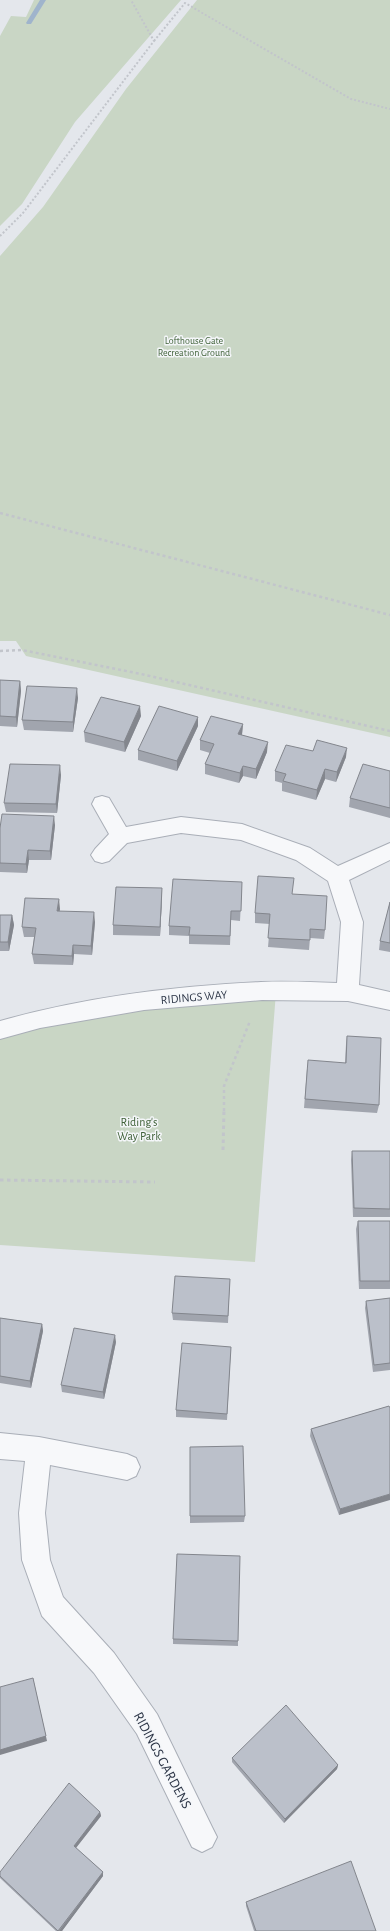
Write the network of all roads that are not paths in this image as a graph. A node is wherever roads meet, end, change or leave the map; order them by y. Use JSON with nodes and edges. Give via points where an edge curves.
{"nodes":[{"id":1,"x":102,"y":804,"type":"dead end"},
{"id":2,"x":121,"y":836,"type":"junction"},
{"id":3,"x":390,"y":851,"type":"edge"},
{"id":4,"x":102,"y":855,"type":"dead end"},
{"id":5,"x":337,"y":876,"type":"junction"},
{"id":6,"x":348,"y":992,"type":"junction"},
{"id":7,"x":390,"y":1001,"type":"edge"},
{"id":8,"x":0,"y":1030,"type":"edge"},
{"id":9,"x":0,"y":1446,"type":"edge"},
{"id":10,"x":39,"y":1450,"type":"junction"},
{"id":11,"x":127,"y":1467,"type":"dead end"},
{"id":12,"x":202,"y":1837,"type":"dead end"}],
"edges":[{"from":1,"to":2,"type":"street"},
{"from":2,"to":4,"type":"street"},
{"from":2,"to":5,"type":"street","via":[[181,825],[242,832],[303,854]]},
{"from":3,"to":5,"type":"street"},
{"from":5,"to":6,"type":"street","via":[[352,922]]},
{"from":6,"to":7,"type":"street","name":"RIDINGS WAY"},
{"from":6,"to":8,"type":"street","name":"RIDINGS WAY","via":[[262,991],[144,1001],[40,1019]]},
{"from":9,"to":10,"type":"street"},
{"from":10,"to":11,"type":"street"},
{"from":10,"to":12,"type":"street","name":"RIDINGS GARDENS","via":[[32,1512],[36,1560],[52,1606],[104,1663],[147,1724]]}]}
